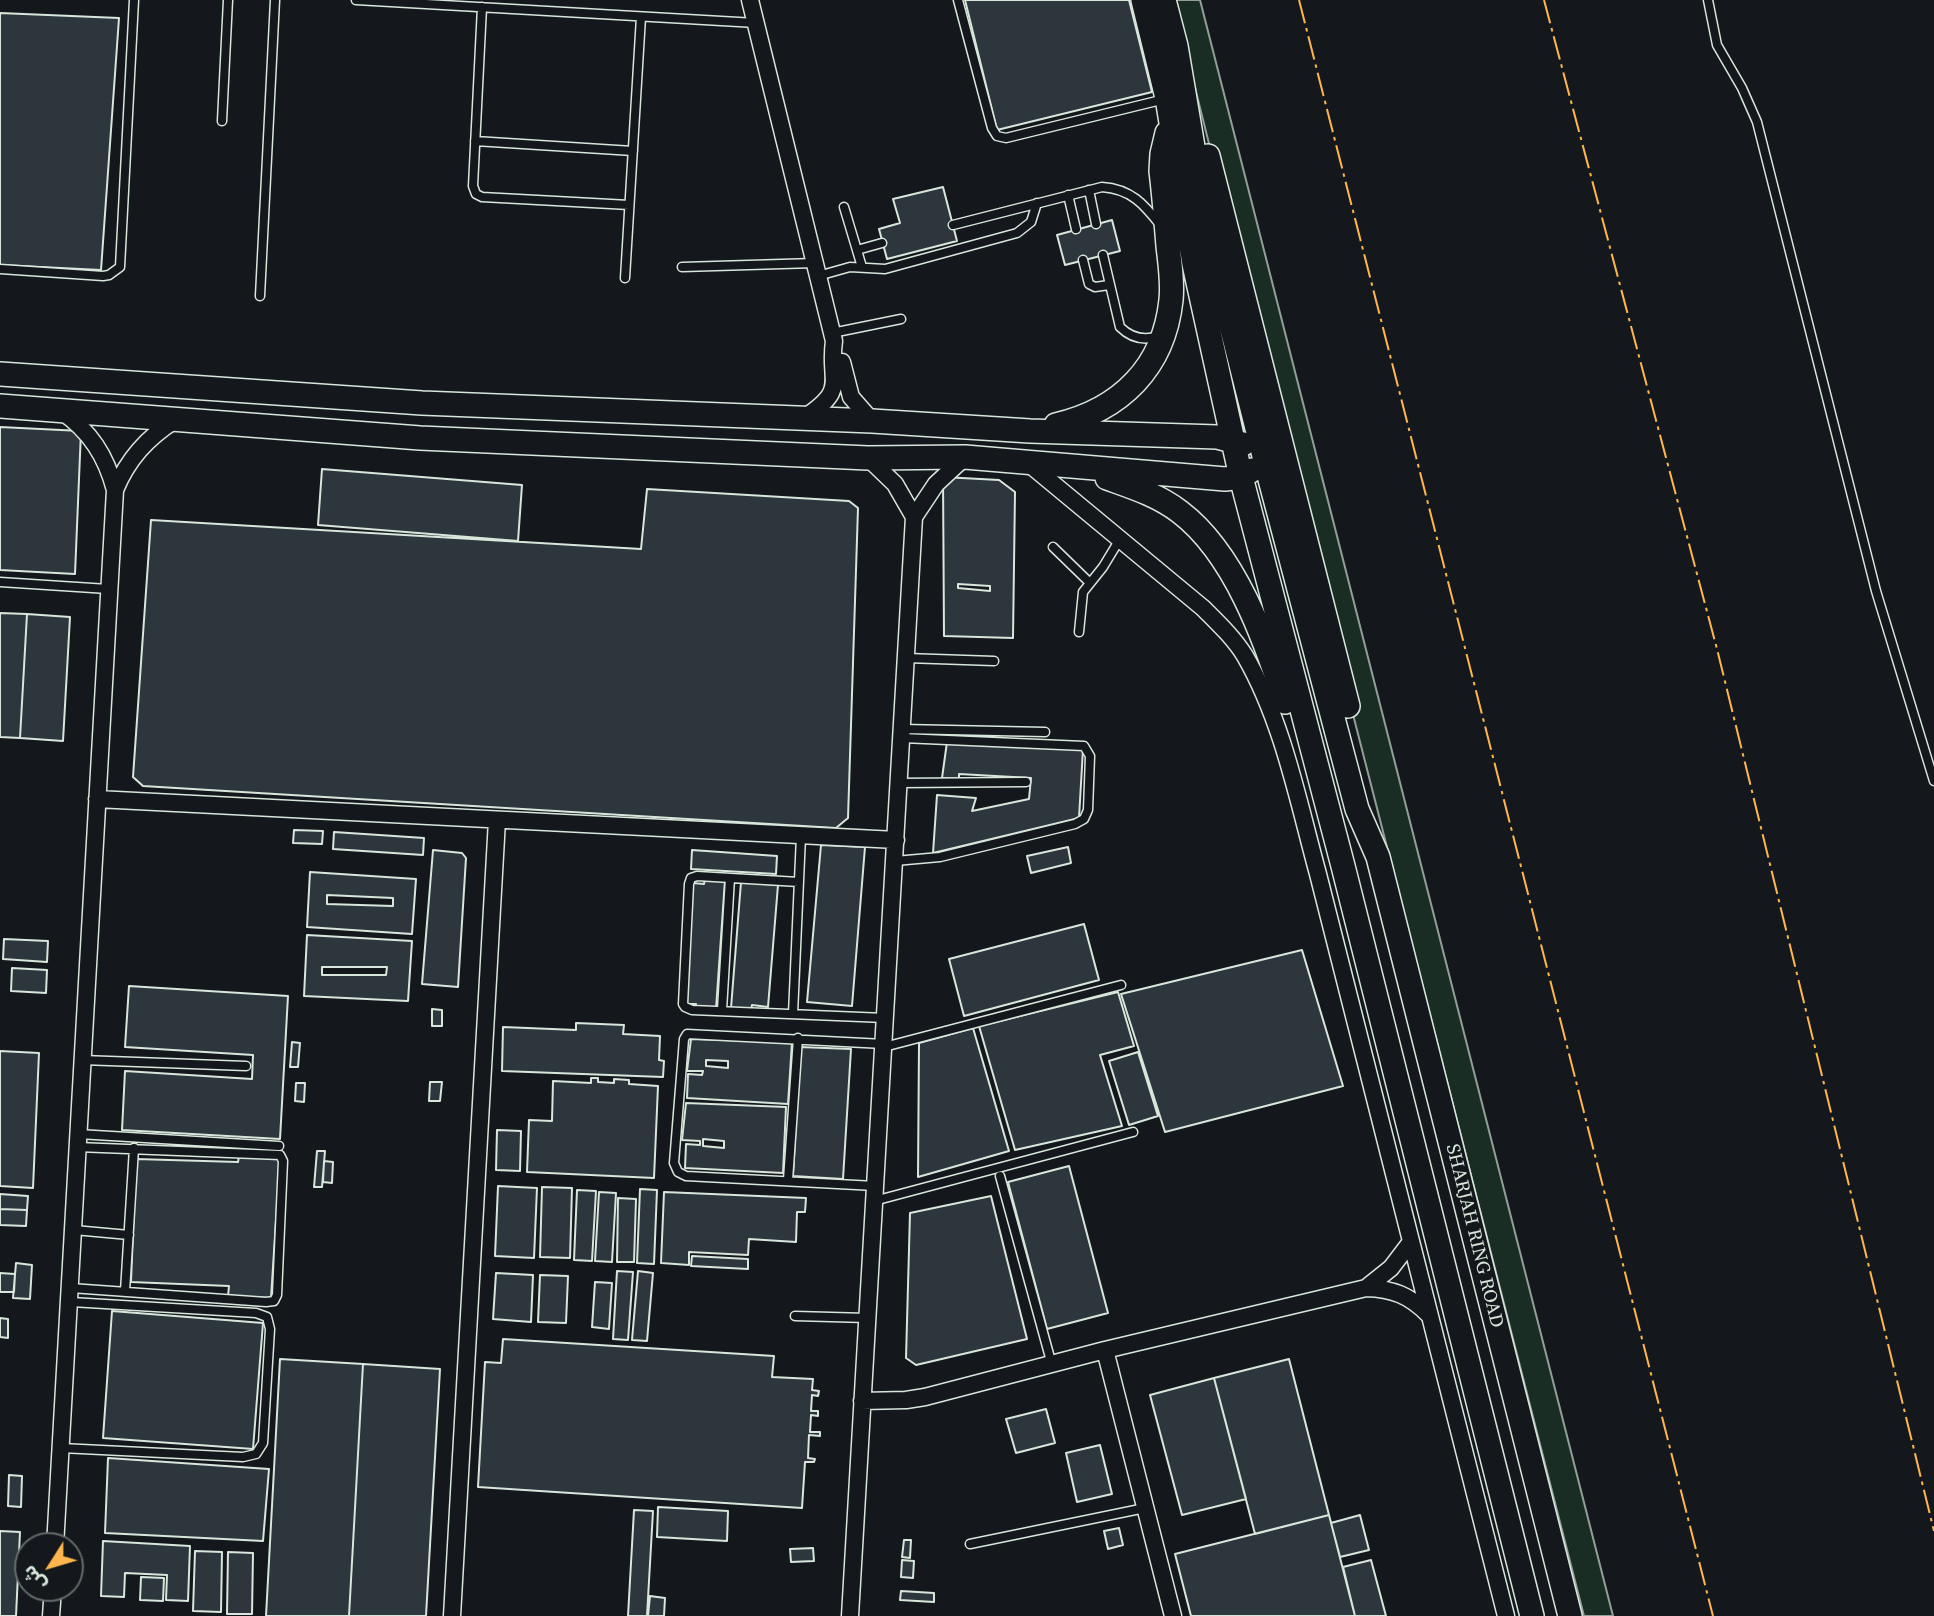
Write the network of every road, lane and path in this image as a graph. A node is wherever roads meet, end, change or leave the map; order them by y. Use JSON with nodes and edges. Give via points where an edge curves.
{"nodes":[{"id":1,"x":134,"y":0,"type":"edge"},
{"id":2,"x":228,"y":0,"type":"edge"},
{"id":3,"x":275,"y":0,"type":"edge"},
{"id":4,"x":356,"y":0,"type":"edge"},
{"id":5,"x":750,"y":0,"type":"edge"},
{"id":6,"x":958,"y":0,"type":"edge"},
{"id":7,"x":1143,"y":0,"type":"edge"},
{"id":8,"x":1164,"y":0,"type":"edge"},
{"id":9,"x":1708,"y":0,"type":"edge"},
{"id":10,"x":482,"y":8,"type":"junction"},
{"id":11,"x":641,"y":17,"type":"junction"},
{"id":12,"x":755,"y":23,"type":"junction"},
{"id":13,"x":1176,"y":46,"type":"junction"},
{"id":14,"x":1169,"y":109,"type":"junction"},
{"id":15,"x":222,"y":121,"type":"dead end"},
{"id":16,"x":475,"y":141,"type":"junction"},
{"id":17,"x":633,"y":151,"type":"junction"},
{"id":18,"x":1089,"y":190,"type":"junction"},
{"id":19,"x":1068,"y":195,"type":"junction"},
{"id":20,"x":1037,"y":203,"type":"junction"},
{"id":21,"x":629,"y":205,"type":"junction"},
{"id":22,"x":845,"y":207,"type":"dead end"},
{"id":23,"x":1096,"y":224,"type":"dead end"},
{"id":24,"x":953,"y":225,"type":"dead end"},
{"id":25,"x":1076,"y":229,"type":"dead end"},
{"id":26,"x":1167,"y":233,"type":"junction"},
{"id":27,"x":882,"y":243,"type":"dead end"},
{"id":28,"x":857,"y":250,"type":"junction"},
{"id":29,"x":1103,"y":255,"type":"dead end"},
{"id":30,"x":1083,"y":260,"type":"dead end"},
{"id":31,"x":682,"y":267,"type":"dead end"},
{"id":32,"x":862,"y":267,"type":"junction"},
{"id":33,"x":0,"y":269,"type":"edge"},
{"id":34,"x":817,"y":269,"type":"junction"},
{"id":35,"x":625,"y":278,"type":"dead end"},
{"id":36,"x":1109,"y":285,"type":"junction"},
{"id":37,"x":260,"y":296,"type":"dead end"},
{"id":38,"x":901,"y":319,"type":"dead end"},
{"id":39,"x":1164,"y":333,"type":"junction"},
{"id":40,"x":833,"y":337,"type":"junction"},
{"id":41,"x":0,"y":374,"type":"edge"},
{"id":42,"x":0,"y":406,"type":"edge"},
{"id":43,"x":58,"y":409,"type":"junction"},
{"id":44,"x":804,"y":418,"type":"junction"},
{"id":45,"x":175,"y":420,"type":"junction"},
{"id":46,"x":872,"y":421,"type":"junction"},
{"id":47,"x":1030,"y":431,"type":"junction"},
{"id":48,"x":1232,"y":439,"type":"junction"},
{"id":49,"x":965,"y":457,"type":"junction"},
{"id":50,"x":868,"y":458,"type":"junction"},
{"id":51,"x":1263,"y":459,"type":"junction"},
{"id":52,"x":1026,"y":461,"type":"junction"},
{"id":53,"x":1056,"y":465,"type":"junction"},
{"id":54,"x":1241,"y":477,"type":"junction"},
{"id":55,"x":115,"y":490,"type":"junction"},
{"id":56,"x":914,"y":517,"type":"junction"},
{"id":57,"x":1120,"y":540,"type":"junction"},
{"id":58,"x":1053,"y":547,"type":"dead end"},
{"id":59,"x":0,"y":582,"type":"edge"},
{"id":60,"x":1090,"y":583,"type":"junction"},
{"id":61,"x":108,"y":589,"type":"junction"},
{"id":62,"x":1079,"y":632,"type":"dead end"},
{"id":63,"x":906,"y":658,"type":"junction"},
{"id":64,"x":994,"y":661,"type":"dead end"},
{"id":65,"x":1045,"y":732,"type":"dead end"},
{"id":66,"x":902,"y":733,"type":"junction"},
{"id":67,"x":1026,"y":782,"type":"dead end"},
{"id":68,"x":1934,"y":782,"type":"edge"},
{"id":69,"x":899,"y":783,"type":"junction"},
{"id":70,"x":97,"y":799,"type":"junction"},
{"id":71,"x":497,"y":820,"type":"junction"},
{"id":72,"x":801,"y":836,"type":"junction"},
{"id":73,"x":896,"y":841,"type":"junction"},
{"id":74,"x":1378,"y":857,"type":"junction"},
{"id":75,"x":895,"y":860,"type":"junction"},
{"id":76,"x":1343,"y":866,"type":"junction"},
{"id":77,"x":730,"y":878,"type":"junction"},
{"id":78,"x":799,"y":882,"type":"junction"},
{"id":79,"x":1121,"y":985,"type":"dead end"},
{"id":80,"x":722,"y":1010,"type":"junction"},
{"id":81,"x":793,"y":1014,"type":"junction"},
{"id":82,"x":885,"y":1018,"type":"junction"},
{"id":83,"x":797,"y":1038,"type":"junction"},
{"id":84,"x":884,"y":1046,"type":"junction"},
{"id":85,"x":82,"y":1060,"type":"junction"},
{"id":86,"x":246,"y":1066,"type":"dead end"},
{"id":87,"x":1133,"y":1132,"type":"dead end"},
{"id":88,"x":77,"y":1141,"type":"junction"},
{"id":89,"x":279,"y":1146,"type":"dead end"},
{"id":90,"x":134,"y":1148,"type":"junction"},
{"id":91,"x":1000,"y":1176,"type":"dead end"},
{"id":92,"x":788,"y":1180,"type":"junction"},
{"id":93,"x":875,"y":1193,"type":"junction"},
{"id":94,"x":74,"y":1230,"type":"junction"},
{"id":95,"x":129,"y":1235,"type":"junction"},
{"id":96,"x":1410,"y":1242,"type":"junction"},
{"id":97,"x":1366,"y":1288,"type":"junction"},
{"id":98,"x":125,"y":1291,"type":"junction"},
{"id":99,"x":71,"y":1295,"type":"junction"},
{"id":100,"x":1428,"y":1314,"type":"junction"},
{"id":101,"x":794,"y":1316,"type":"dead end"},
{"id":102,"x":867,"y":1318,"type":"junction"},
{"id":103,"x":1105,"y":1350,"type":"junction"},
{"id":104,"x":1052,"y":1365,"type":"junction"},
{"id":105,"x":862,"y":1401,"type":"junction"},
{"id":106,"x":61,"y":1448,"type":"junction"},
{"id":107,"x":1145,"y":1508,"type":"junction"},
{"id":108,"x":56,"y":1532,"type":"edge"},
{"id":109,"x":970,"y":1544,"type":"dead end"},
{"id":110,"x":452,"y":1616,"type":"edge"},
{"id":111,"x":850,"y":1616,"type":"edge"},
{"id":112,"x":1173,"y":1616,"type":"edge"},
{"id":113,"x":1506,"y":1616,"type":"edge"},
{"id":114,"x":1532,"y":1616,"type":"edge"},
{"id":115,"x":1570,"y":1616,"type":"edge"}],
"edges":[{"from":1,"to":33,"type":"lane","via":[[120,267],[103,276]]},
{"from":2,"to":15,"type":"lane"},
{"from":3,"to":37,"type":"lane"},
{"from":4,"to":10,"type":"lane"},
{"from":5,"to":12,"type":"street"},
{"from":6,"to":14,"type":"lane","via":[[997,136]]},
{"from":7,"to":14,"type":"street"},
{"from":8,"to":13,"type":"street"},
{"from":9,"to":68,"type":"lane","via":[[1717,45],[1758,122],[1876,591]]},
{"from":10,"to":11,"type":"lane"},
{"from":10,"to":16,"type":"lane"},
{"from":11,"to":12,"type":"lane"},
{"from":11,"to":17,"type":"lane"},
{"from":12,"to":34,"type":"street"},
{"from":13,"to":51,"type":"street","via":[[1208,230]]},
{"from":13,"to":74,"type":"street","via":[[1198,116],[1342,681],[1377,823]]},
{"from":14,"to":26,"type":"street","via":[[1162,162]]},
{"from":14,"to":48,"type":"street","via":[[1194,264]]},
{"from":16,"to":17,"type":"lane"},
{"from":16,"to":21,"type":"lane","via":[[473,190],[479,196]]},
{"from":17,"to":21,"type":"lane"},
{"from":18,"to":19,"type":"lane"},
{"from":18,"to":23,"type":"lane"},
{"from":18,"to":26,"type":"lane","via":[[1114,187],[1135,196]]},
{"from":19,"to":20,"type":"lane"},
{"from":19,"to":25,"type":"lane"},
{"from":20,"to":24,"type":"lane"},
{"from":20,"to":32,"type":"lane","via":[[1031,222],[1017,233],[885,269]]},
{"from":21,"to":35,"type":"lane"},
{"from":22,"to":28,"type":"lane"},
{"from":26,"to":39,"type":"street","via":[[1171,297]]},
{"from":27,"to":28,"type":"lane"},
{"from":28,"to":32,"type":"lane"},
{"from":29,"to":36,"type":"lane"},
{"from":30,"to":36,"type":"lane","via":[[1089,284]]},
{"from":31,"to":34,"type":"lane"},
{"from":32,"to":34,"type":"lane"},
{"from":34,"to":40,"type":"street"},
{"from":36,"to":39,"type":"lane","via":[[1117,321],[1126,332],[1149,339]]},
{"from":38,"to":40,"type":"lane"},
{"from":39,"to":47,"type":"street","via":[[1147,370],[1126,392],[1076,420]]},
{"from":40,"to":44,"type":"street","via":[[834,386],[826,402]]},
{"from":40,"to":46,"type":"street","via":[[851,397]]},
{"from":41,"to":44,"type":"street","via":[[408,402]]},
{"from":42,"to":43,"type":"street"},
{"from":43,"to":45,"type":"street"},
{"from":43,"to":55,"type":"street","via":[[89,435]]},
{"from":44,"to":46,"type":"street"},
{"from":45,"to":50,"type":"street","via":[[420,438]]},
{"from":45,"to":55,"type":"street","via":[[145,442],[127,464]]},
{"from":46,"to":47,"type":"street"},
{"from":47,"to":48,"type":"street"},
{"from":48,"to":51,"type":"street"},
{"from":48,"to":54,"type":"street"},
{"from":49,"to":50,"type":"street"},
{"from":49,"to":52,"type":"street"},
{"from":49,"to":56,"type":"street","via":[[936,484]]},
{"from":50,"to":56,"type":"street","via":[[895,484]]},
{"from":51,"to":54,"type":"street"},
{"from":51,"to":74,"type":"street","via":[[1357,809]]},
{"from":52,"to":53,"type":"street"},
{"from":52,"to":57,"type":"street"},
{"from":53,"to":54,"type":"street","via":[[1225,480]]},
{"from":53,"to":76,"type":"street","via":[[1144,491],[1178,510],[1218,551],[1233,574],[1277,677],[1323,823]]},
{"from":54,"to":76,"type":"street"},
{"from":55,"to":61,"type":"street"},
{"from":56,"to":63,"type":"street"},
{"from":57,"to":60,"type":"lane"},
{"from":57,"to":96,"type":"street","via":[[1224,630],[1244,654],[1269,709],[1318,874]]},
{"from":58,"to":60,"type":"lane"},
{"from":59,"to":61,"type":"lane"},
{"from":60,"to":62,"type":"lane","via":[[1082,595]]},
{"from":61,"to":70,"type":"street"},
{"from":63,"to":64,"type":"lane"},
{"from":63,"to":66,"type":"street"},
{"from":65,"to":66,"type":"lane"},
{"from":66,"to":69,"type":"street"},
{"from":66,"to":75,"type":"lane","via":[[1084,746],[1090,756],[1088,810],[1075,824],[940,857]]},
{"from":67,"to":69,"type":"lane"},
{"from":69,"to":73,"type":"street"},
{"from":70,"to":71,"type":"street"},
{"from":70,"to":85,"type":"street"},
{"from":71,"to":72,"type":"street"},
{"from":71,"to":110,"type":"street"},
{"from":72,"to":73,"type":"street"},
{"from":72,"to":78,"type":"lane"},
{"from":73,"to":75,"type":"street"},
{"from":74,"to":115,"type":"street","name":"SHARJAH RING ROAD"},
{"from":75,"to":82,"type":"street"},
{"from":76,"to":114,"type":"street"},
{"from":77,"to":78,"type":"lane"},
{"from":77,"to":80,"type":"lane"},
{"from":77,"to":80,"type":"lane","via":[[694,876],[689,884],[683,1004],[692,1010]]},
{"from":78,"to":81,"type":"lane"},
{"from":79,"to":84,"type":"lane"},
{"from":80,"to":81,"type":"lane"},
{"from":81,"to":82,"type":"lane"},
{"from":82,"to":84,"type":"street"},
{"from":83,"to":84,"type":"lane"},
{"from":83,"to":92,"type":"lane"},
{"from":83,"to":92,"type":"lane","via":[[690,1032],[685,1036],[674,1163],[681,1175]]},
{"from":84,"to":93,"type":"street"},
{"from":85,"to":86,"type":"lane"},
{"from":85,"to":88,"type":"street"},
{"from":87,"to":93,"type":"lane"},
{"from":88,"to":89,"type":"lane"},
{"from":88,"to":90,"type":"lane"},
{"from":88,"to":94,"type":"street"},
{"from":90,"to":95,"type":"lane"},
{"from":90,"to":98,"type":"lane","via":[[279,1155],[283,1161],[277,1295],[266,1303]]},
{"from":91,"to":104,"type":"lane"},
{"from":92,"to":93,"type":"lane"},
{"from":93,"to":102,"type":"street"},
{"from":94,"to":95,"type":"lane"},
{"from":94,"to":99,"type":"street"},
{"from":95,"to":98,"type":"lane"},
{"from":96,"to":97,"type":"street","via":[[1391,1268]]},
{"from":96,"to":100,"type":"street"},
{"from":97,"to":100,"type":"street","via":[[1402,1294]]},
{"from":97,"to":103,"type":"street"},
{"from":98,"to":99,"type":"lane"},
{"from":99,"to":106,"type":"street"},
{"from":99,"to":106,"type":"lane","via":[[256,1312],[267,1318],[270,1329],[262,1443],[256,1454]]},
{"from":100,"to":113,"type":"street"},
{"from":101,"to":102,"type":"lane"},
{"from":102,"to":105,"type":"street"},
{"from":103,"to":104,"type":"street"},
{"from":103,"to":107,"type":"street"},
{"from":104,"to":105,"type":"street","via":[[925,1397]]},
{"from":105,"to":111,"type":"street"},
{"from":106,"to":108,"type":"street"},
{"from":107,"to":109,"type":"lane"},
{"from":107,"to":112,"type":"street"}]}
